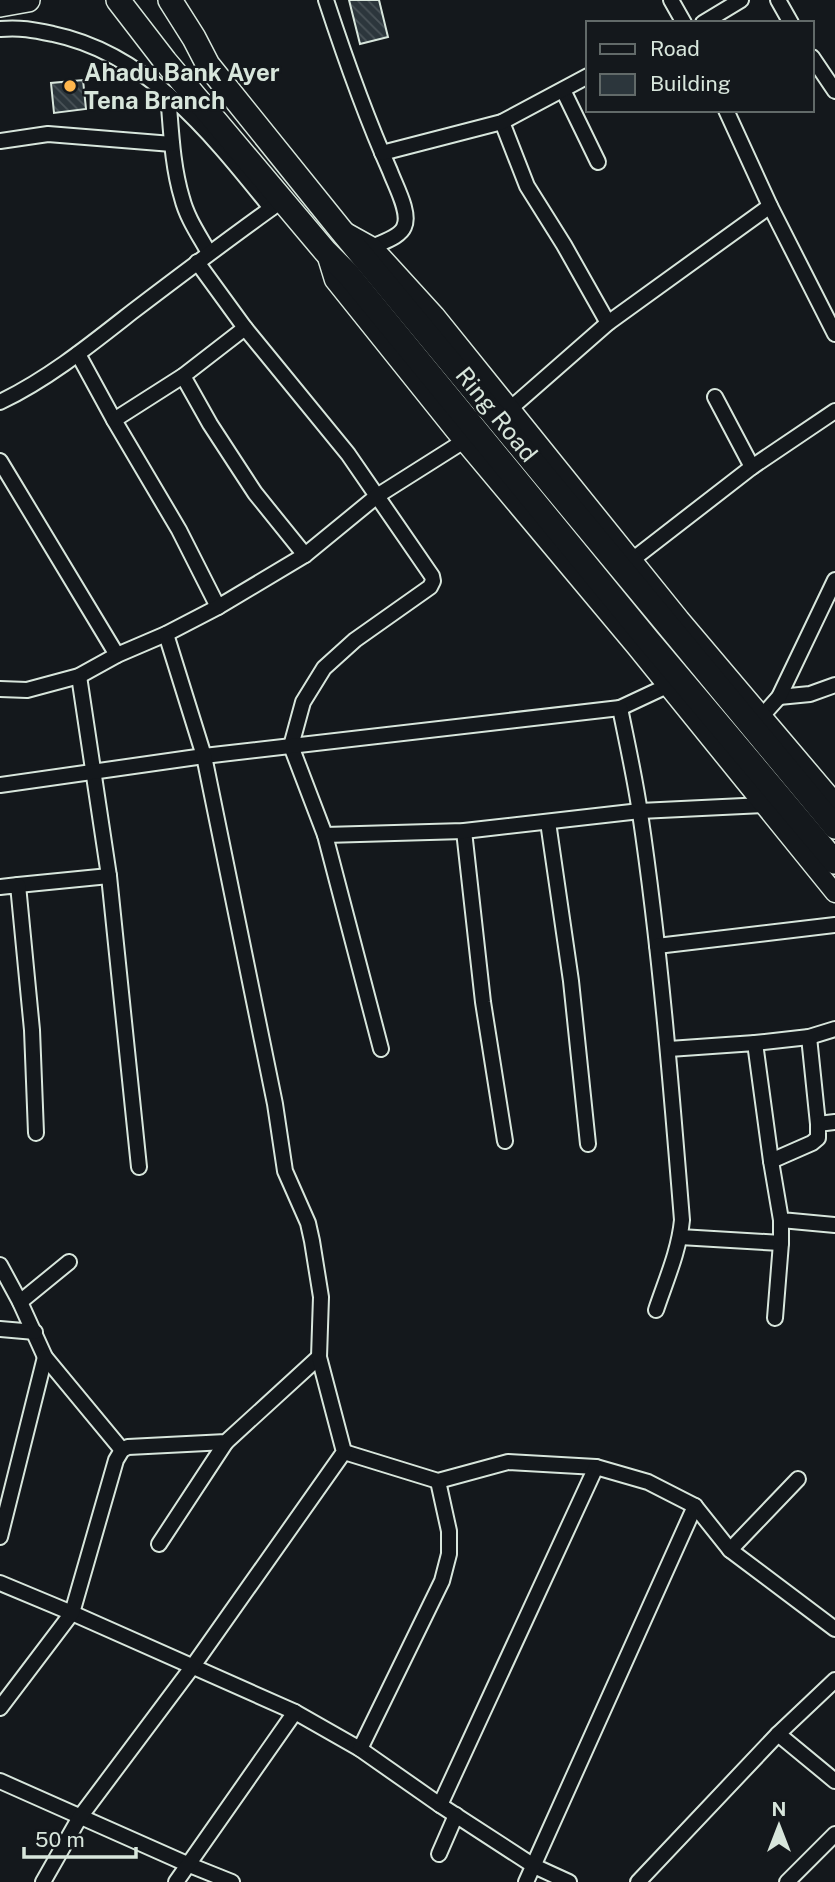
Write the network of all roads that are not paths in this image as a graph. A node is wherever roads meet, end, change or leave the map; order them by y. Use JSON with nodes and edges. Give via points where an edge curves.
{"nodes":[{"id":1,"x":28,"y":0,"type":"edge"},
{"id":2,"x":118,"y":0,"type":"edge"},
{"id":3,"x":170,"y":0,"type":"edge"},
{"id":4,"x":326,"y":0,"type":"edge"},
{"id":5,"x":671,"y":0,"type":"edge"},
{"id":6,"x":741,"y":0,"type":"edge"},
{"id":7,"x":778,"y":0,"type":"edge"},
{"id":8,"x":0,"y":5,"type":"edge"},
{"id":9,"x":682,"y":21,"type":"edge"},
{"id":10,"x":706,"y":21,"type":"edge"},
{"id":11,"x":790,"y":21,"type":"edge"},
{"id":12,"x":0,"y":29,"type":"edge"},
{"id":13,"x":814,"y":60,"type":"edge"},
{"id":14,"x":586,"y":77,"type":"edge"},
{"id":15,"x":564,"y":90,"type":"junction"},
{"id":16,"x":835,"y":91,"type":"edge"},
{"id":17,"x":167,"y":94,"type":"junction"},
{"id":18,"x":727,"y":112,"type":"edge"},
{"id":19,"x":502,"y":121,"type":"junction"},
{"id":20,"x":0,"y":141,"type":"edge"},
{"id":21,"x":172,"y":144,"type":"junction"},
{"id":22,"x":382,"y":153,"type":"junction"},
{"id":23,"x":598,"y":162,"type":"dead end"},
{"id":24,"x":277,"y":204,"type":"junction"},
{"id":25,"x":770,"y":206,"type":"junction"},
{"id":26,"x":340,"y":229,"type":"junction"},
{"id":27,"x":373,"y":247,"type":"junction"},
{"id":28,"x":325,"y":251,"type":"junction"},
{"id":29,"x":203,"y":258,"type":"junction"},
{"id":30,"x":608,"y":323,"type":"junction"},
{"id":31,"x":245,"y":328,"type":"junction"},
{"id":32,"x":835,"y":334,"type":"edge"},
{"id":33,"x":78,"y":354,"type":"junction"},
{"id":34,"x":183,"y":376,"type":"junction"},
{"id":35,"x":715,"y":397,"type":"dead end"},
{"id":36,"x":0,"y":402,"type":"edge"},
{"id":37,"x":510,"y":408,"type":"junction"},
{"id":38,"x":835,"y":411,"type":"edge"},
{"id":39,"x":114,"y":420,"type":"junction"},
{"id":40,"x":464,"y":441,"type":"junction"},
{"id":41,"x":0,"y":461,"type":"edge"},
{"id":42,"x":751,"y":467,"type":"junction"},
{"id":43,"x":377,"y":496,"type":"junction"},
{"id":44,"x":305,"y":555,"type":"junction"},
{"id":45,"x":632,"y":560,"type":"junction"},
{"id":46,"x":835,"y":580,"type":"edge"},
{"id":47,"x":218,"y":607,"type":"junction"},
{"id":48,"x":166,"y":634,"type":"junction"},
{"id":49,"x":117,"y":655,"type":"junction"},
{"id":50,"x":79,"y":676,"type":"junction"},
{"id":51,"x":835,"y":685,"type":"edge"},
{"id":52,"x":667,"y":686,"type":"junction"},
{"id":53,"x":0,"y":690,"type":"edge"},
{"id":54,"x":779,"y":697,"type":"junction"},
{"id":55,"x":620,"y":708,"type":"junction"},
{"id":56,"x":762,"y":716,"type":"junction"},
{"id":57,"x":291,"y":746,"type":"junction"},
{"id":58,"x":204,"y":757,"type":"junction"},
{"id":59,"x":94,"y":773,"type":"junction"},
{"id":60,"x":0,"y":785,"type":"edge"},
{"id":61,"x":835,"y":802,"type":"edge"},
{"id":62,"x":764,"y":805,"type":"junction"},
{"id":63,"x":640,"y":811,"type":"junction"},
{"id":64,"x":548,"y":822,"type":"junction"},
{"id":65,"x":835,"y":827,"type":"edge"},
{"id":66,"x":464,"y":831,"type":"junction"},
{"id":67,"x":325,"y":835,"type":"junction"},
{"id":68,"x":835,"y":862,"type":"edge"},
{"id":69,"x":109,"y":876,"type":"junction"},
{"id":70,"x":18,"y":885,"type":"junction"},
{"id":71,"x":0,"y":887,"type":"edge"},
{"id":72,"x":835,"y":893,"type":"edge"},
{"id":73,"x":835,"y":925,"type":"edge"},
{"id":74,"x":657,"y":946,"type":"junction"},
{"id":75,"x":835,"y":1029,"type":"edge"},
{"id":76,"x":809,"y":1037,"type":"junction"},
{"id":77,"x":755,"y":1043,"type":"junction"},
{"id":78,"x":381,"y":1049,"type":"dead end"},
{"id":79,"x":669,"y":1049,"type":"junction"},
{"id":80,"x":835,"y":1122,"type":"edge"},
{"id":81,"x":818,"y":1124,"type":"junction"},
{"id":82,"x":36,"y":1133,"type":"dead end"},
{"id":83,"x":505,"y":1141,"type":"dead end"},
{"id":84,"x":588,"y":1144,"type":"dead end"},
{"id":85,"x":771,"y":1161,"type":"junction"},
{"id":86,"x":139,"y":1167,"type":"dead end"},
{"id":87,"x":781,"y":1220,"type":"junction"},
{"id":88,"x":835,"y":1226,"type":"edge"},
{"id":89,"x":680,"y":1237,"type":"junction"},
{"id":90,"x":781,"y":1243,"type":"junction"},
{"id":91,"x":69,"y":1262,"type":"dead end"},
{"id":92,"x":0,"y":1265,"type":"edge"},
{"id":93,"x":20,"y":1302,"type":"junction"},
{"id":94,"x":656,"y":1310,"type":"dead end"},
{"id":95,"x":775,"y":1318,"type":"dead end"},
{"id":96,"x":0,"y":1329,"type":"edge"},
{"id":97,"x":35,"y":1332,"type":"junction"},
{"id":98,"x":45,"y":1357,"type":"junction"},
{"id":99,"x":319,"y":1357,"type":"junction"},
{"id":100,"x":226,"y":1442,"type":"junction"},
{"id":101,"x":122,"y":1450,"type":"junction"},
{"id":102,"x":344,"y":1452,"type":"junction"},
{"id":103,"x":596,"y":1467,"type":"junction"},
{"id":104,"x":798,"y":1479,"type":"dead end"},
{"id":105,"x":438,"y":1481,"type":"junction"},
{"id":106,"x":695,"y":1506,"type":"junction"},
{"id":107,"x":0,"y":1537,"type":"edge"},
{"id":108,"x":159,"y":1544,"type":"dead end"},
{"id":109,"x":730,"y":1550,"type":"junction"},
{"id":110,"x":0,"y":1583,"type":"edge"},
{"id":111,"x":72,"y":1613,"type":"junction"},
{"id":112,"x":835,"y":1629,"type":"edge"},
{"id":113,"x":193,"y":1666,"type":"junction"},
{"id":114,"x":835,"y":1680,"type":"edge"},
{"id":115,"x":0,"y":1708,"type":"edge"},
{"id":116,"x":295,"y":1712,"type":"junction"},
{"id":117,"x":778,"y":1734,"type":"junction"},
{"id":118,"x":360,"y":1749,"type":"junction"},
{"id":119,"x":0,"y":1781,"type":"edge"},
{"id":120,"x":835,"y":1781,"type":"edge"},
{"id":121,"x":440,"y":1805,"type":"junction"},
{"id":122,"x":456,"y":1815,"type":"junction"},
{"id":123,"x":80,"y":1817,"type":"junction"},
{"id":124,"x":835,"y":1833,"type":"edge"},
{"id":125,"x":439,"y":1854,"type":"dead end"},
{"id":126,"x":187,"y":1864,"type":"junction"},
{"id":127,"x":534,"y":1866,"type":"junction"},
{"id":128,"x":43,"y":1882,"type":"edge"},
{"id":129,"x":176,"y":1882,"type":"edge"},
{"id":130,"x":232,"y":1882,"type":"edge"},
{"id":131,"x":526,"y":1882,"type":"edge"},
{"id":132,"x":569,"y":1882,"type":"edge"},
{"id":133,"x":638,"y":1882,"type":"edge"},
{"id":134,"x":787,"y":1882,"type":"edge"}],
"edges":[{"from":1,"to":8,"type":"highway"},
{"from":2,"to":24,"type":"highway","name":"Ring Road"},
{"from":3,"to":26,"type":"highway","name":"Ring Road","via":[[208,65]]},
{"from":4,"to":22,"type":"street"},
{"from":5,"to":9,"type":"street"},
{"from":6,"to":10,"type":"street"},
{"from":7,"to":11,"type":"street"},
{"from":12,"to":17,"type":"street","via":[[20,27],[76,39],[124,61]]},
{"from":13,"to":16,"type":"street"},
{"from":14,"to":15,"type":"street"},
{"from":15,"to":19,"type":"street"},
{"from":15,"to":23,"type":"street"},
{"from":17,"to":21,"type":"street"},
{"from":17,"to":24,"type":"street"},
{"from":18,"to":25,"type":"street"},
{"from":19,"to":22,"type":"street"},
{"from":19,"to":30,"type":"street","via":[[527,186]]},
{"from":20,"to":21,"type":"street","via":[[48,134]]},
{"from":21,"to":29,"type":"street","via":[[182,200]]},
{"from":22,"to":27,"type":"street","via":[[406,221],[399,233]]},
{"from":24,"to":28,"type":"highway","name":"Ring Road"},
{"from":24,"to":29,"type":"street"},
{"from":25,"to":30,"type":"street"},
{"from":25,"to":32,"type":"street"},
{"from":26,"to":27,"type":"street"},
{"from":26,"to":65,"type":"highway","name":"Ring Road"},
{"from":27,"to":37,"type":"street"},
{"from":28,"to":40,"type":"street","via":[[334,280]]},
{"from":28,"to":68,"type":"highway","name":"Ring Road"},
{"from":29,"to":31,"type":"street"},
{"from":29,"to":33,"type":"street"},
{"from":30,"to":37,"type":"street"},
{"from":31,"to":34,"type":"street"},
{"from":31,"to":43,"type":"street"},
{"from":33,"to":36,"type":"street"},
{"from":33,"to":39,"type":"street"},
{"from":34,"to":39,"type":"street"},
{"from":34,"to":44,"type":"street","via":[[255,493]]},
{"from":35,"to":42,"type":"street"},
{"from":37,"to":45,"type":"street"},
{"from":38,"to":42,"type":"street"},
{"from":39,"to":47,"type":"street"},
{"from":40,"to":43,"type":"street"},
{"from":40,"to":52,"type":"street"},
{"from":41,"to":49,"type":"street"},
{"from":42,"to":45,"type":"street"},
{"from":43,"to":44,"type":"street"},
{"from":43,"to":57,"type":"street","via":[[433,581],[324,668],[303,702]]},
{"from":44,"to":47,"type":"street"},
{"from":45,"to":56,"type":"street"},
{"from":46,"to":54,"type":"street"},
{"from":47,"to":48,"type":"street"},
{"from":48,"to":49,"type":"street"},
{"from":48,"to":58,"type":"street"},
{"from":49,"to":50,"type":"street"},
{"from":50,"to":53,"type":"street","via":[[27,690]]},
{"from":50,"to":59,"type":"street"},
{"from":51,"to":54,"type":"street","via":[[810,694]]},
{"from":52,"to":55,"type":"street"},
{"from":52,"to":62,"type":"street"},
{"from":54,"to":56,"type":"street"},
{"from":55,"to":57,"type":"street"},
{"from":55,"to":63,"type":"street"},
{"from":56,"to":61,"type":"street"},
{"from":57,"to":58,"type":"street"},
{"from":57,"to":67,"type":"street"},
{"from":58,"to":59,"type":"street"},
{"from":58,"to":99,"type":"street","via":[[282,1158],[312,1241],[321,1297]]},
{"from":59,"to":60,"type":"street"},
{"from":59,"to":69,"type":"street"},
{"from":62,"to":63,"type":"street"},
{"from":62,"to":72,"type":"street"},
{"from":63,"to":64,"type":"street"},
{"from":63,"to":74,"type":"street"},
{"from":64,"to":66,"type":"street"},
{"from":64,"to":84,"type":"street"},
{"from":66,"to":67,"type":"street"},
{"from":66,"to":83,"type":"street","via":[[483,1002]]},
{"from":67,"to":78,"type":"street"},
{"from":69,"to":70,"type":"street"},
{"from":69,"to":86,"type":"street"},
{"from":70,"to":71,"type":"street"},
{"from":70,"to":82,"type":"street"},
{"from":73,"to":74,"type":"street"},
{"from":74,"to":79,"type":"street"},
{"from":75,"to":76,"type":"street"},
{"from":76,"to":77,"type":"street"},
{"from":76,"to":81,"type":"street"},
{"from":77,"to":79,"type":"street"},
{"from":77,"to":85,"type":"street"},
{"from":79,"to":89,"type":"street"},
{"from":80,"to":81,"type":"street"},
{"from":81,"to":85,"type":"street","via":[[818,1138],[812,1143]]},
{"from":85,"to":87,"type":"street"},
{"from":87,"to":88,"type":"street"},
{"from":87,"to":90,"type":"street"},
{"from":89,"to":90,"type":"street"},
{"from":89,"to":94,"type":"street"},
{"from":90,"to":95,"type":"street"},
{"from":91,"to":93,"type":"street"},
{"from":92,"to":93,"type":"street"},
{"from":93,"to":97,"type":"street"},
{"from":96,"to":97,"type":"street"},
{"from":97,"to":98,"type":"street"},
{"from":98,"to":101,"type":"street"},
{"from":98,"to":107,"type":"street"},
{"from":99,"to":100,"type":"street"},
{"from":99,"to":102,"type":"street"},
{"from":100,"to":101,"type":"street"},
{"from":100,"to":108,"type":"street"},
{"from":101,"to":111,"type":"street"},
{"from":102,"to":105,"type":"street"},
{"from":102,"to":113,"type":"street"},
{"from":103,"to":105,"type":"street","via":[[508,1462]]},
{"from":103,"to":106,"type":"street","via":[[648,1482]]},
{"from":103,"to":121,"type":"street"},
{"from":104,"to":109,"type":"street"},
{"from":105,"to":118,"type":"street","via":[[449,1531],[442,1581]]},
{"from":106,"to":109,"type":"street"},
{"from":106,"to":127,"type":"street"},
{"from":109,"to":112,"type":"street"},
{"from":110,"to":111,"type":"street"},
{"from":111,"to":113,"type":"street"},
{"from":111,"to":115,"type":"street"},
{"from":113,"to":116,"type":"street"},
{"from":113,"to":123,"type":"street"},
{"from":114,"to":117,"type":"street"},
{"from":116,"to":118,"type":"street"},
{"from":116,"to":126,"type":"street"},
{"from":117,"to":120,"type":"street"},
{"from":117,"to":133,"type":"street"},
{"from":118,"to":121,"type":"street"},
{"from":119,"to":123,"type":"street"},
{"from":121,"to":122,"type":"street"},
{"from":122,"to":125,"type":"street"},
{"from":122,"to":127,"type":"street"},
{"from":123,"to":126,"type":"street"},
{"from":123,"to":128,"type":"street"},
{"from":124,"to":134,"type":"street"},
{"from":126,"to":129,"type":"street"},
{"from":126,"to":130,"type":"street"},
{"from":127,"to":131,"type":"street"},
{"from":127,"to":132,"type":"street"}]}
